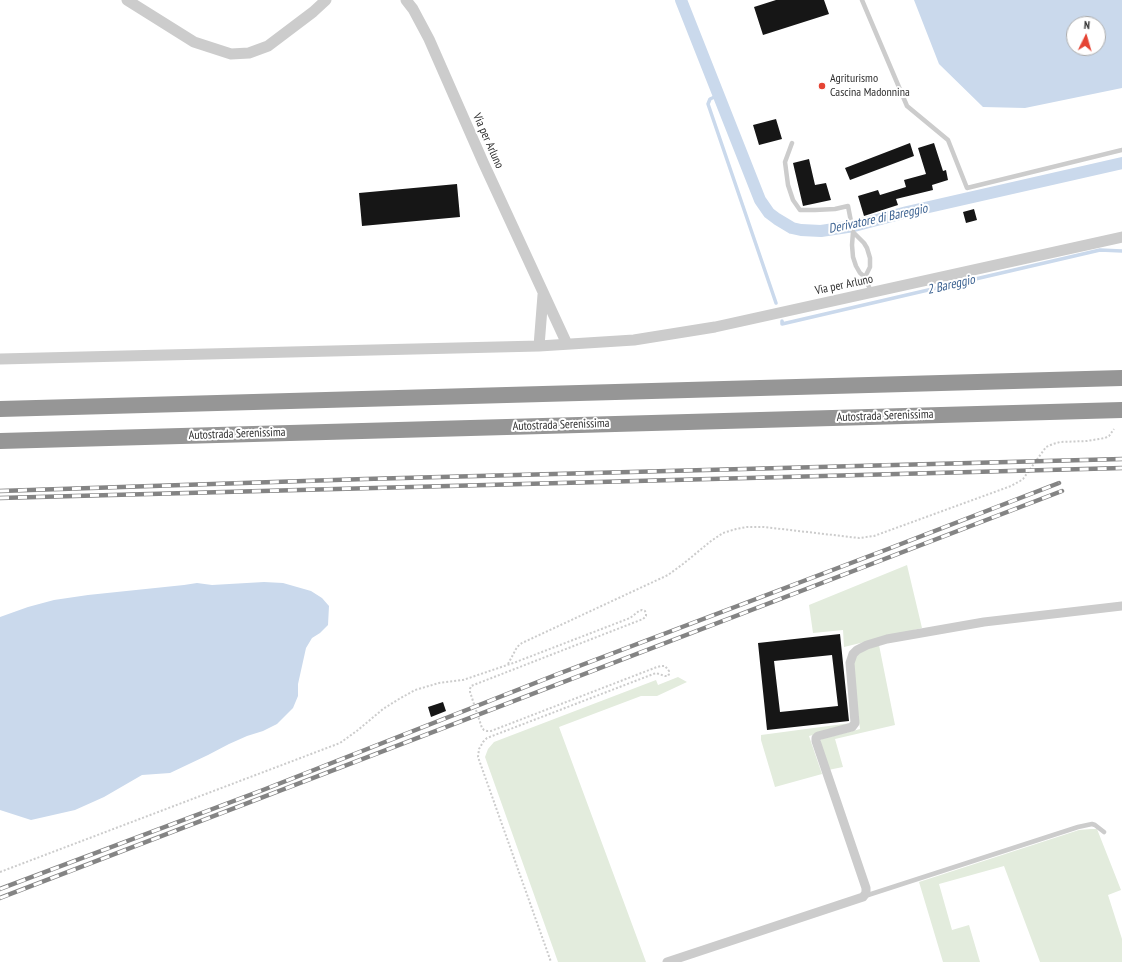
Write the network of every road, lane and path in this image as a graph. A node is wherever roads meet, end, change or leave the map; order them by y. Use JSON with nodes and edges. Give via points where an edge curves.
{"nodes":[{"id":1,"x":127,"y":0,"type":"edge"},
{"id":2,"x":326,"y":0,"type":"edge"},
{"id":3,"x":406,"y":0,"type":"edge"},
{"id":4,"x":862,"y":0,"type":"edge"},
{"id":5,"x":792,"y":143,"type":"dead end"},
{"id":6,"x":1122,"y":150,"type":"edge"},
{"id":7,"x":853,"y":232,"type":"junction"},
{"id":8,"x":1122,"y":237,"type":"edge"},
{"id":9,"x":865,"y":277,"type":"junction"},
{"id":10,"x":871,"y":292,"type":"junction"},
{"id":11,"x":543,"y":294,"type":"junction"},
{"id":12,"x":568,"y":344,"type":"junction"},
{"id":13,"x":539,"y":346,"type":"junction"},
{"id":14,"x":0,"y":359,"type":"edge"},
{"id":15,"x":1122,"y":378,"type":"edge"},
{"id":16,"x":0,"y":409,"type":"edge"},
{"id":17,"x":1122,"y":410,"type":"edge"},
{"id":18,"x":1114,"y":429,"type":"dead end"},
{"id":19,"x":0,"y":441,"type":"edge"},
{"id":20,"x":1122,"y":606,"type":"edge"},
{"id":21,"x":508,"y":664,"type":"junction"},
{"id":22,"x":1104,"y":832,"type":"dead end"},
{"id":23,"x":0,"y":872,"type":"edge"},
{"id":24,"x":863,"y":897,"type":"junction"},
{"id":25,"x":551,"y":962,"type":"edge"},
{"id":26,"x":667,"y":962,"type":"edge"}],
"edges":[{"from":1,"to":2,"type":"street","via":[[194,42],[231,54],[249,53],[268,46]]},
{"from":3,"to":11,"type":"street","name":"Via per Arluno","via":[[429,39]]},
{"from":4,"to":6,"type":"lane","via":[[907,106],[948,140],[967,188]]},
{"from":5,"to":7,"type":"lane","via":[[785,162],[788,185],[800,210],[848,206]]},
{"from":7,"to":9,"type":"lane","via":[[853,257],[860,273]]},
{"from":7,"to":9,"type":"lane","via":[[864,243],[870,258],[870,267]]},
{"from":8,"to":10,"type":"street","name":"Via per Arluno"},
{"from":9,"to":10,"type":"lane"},
{"from":10,"to":12,"type":"street","name":"Via per Arluno","via":[[715,326],[634,340]]},
{"from":11,"to":12,"type":"street","name":"Via per Arluno"},
{"from":11,"to":13,"type":"street","name":"Via per Arluno"},
{"from":12,"to":13,"type":"street"},
{"from":13,"to":14,"type":"street"},
{"from":15,"to":16,"type":"highway"},
{"from":17,"to":19,"type":"highway","name":"Autostrada Serenissima"},
{"from":18,"to":21,"type":"path","via":[[1105,438],[1052,444],[1046,447],[1020,481],[1011,486],[874,536],[859,538],[764,527],[746,527],[723,533],[668,575],[522,643]]},
{"from":20,"to":24,"type":"street","via":[[984,622],[887,640],[867,645],[853,654],[850,663],[855,724],[818,736],[816,741],[866,888]]},
{"from":21,"to":23,"type":"path","via":[[463,680],[415,690],[383,709],[340,742]]},
{"from":21,"to":25,"type":"path","via":[[630,618],[639,611],[645,611],[646,616],[639,621],[471,686],[470,692],[484,730],[491,731],[657,667],[665,666],[669,671],[668,676],[653,674],[487,738],[479,750],[478,757]]},
{"from":22,"to":24,"type":"lane","via":[[1092,824],[1078,827]]},
{"from":24,"to":26,"type":"street"}]}
